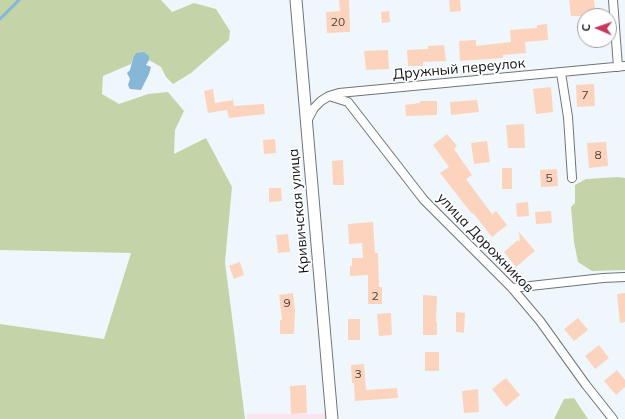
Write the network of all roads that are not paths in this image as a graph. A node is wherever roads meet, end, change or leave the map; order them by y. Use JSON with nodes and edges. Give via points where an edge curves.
{"nodes":[{"id":1,"x":296,"y":0,"type":"edge"},
{"id":2,"x":613,"y":0,"type":"edge"},
{"id":3,"x":622,"y":67,"type":"edge"},
{"id":4,"x":561,"y":73,"type":"junction"},
{"id":5,"x":329,"y":96,"type":"junction"},
{"id":6,"x":307,"y":121,"type":"junction"},
{"id":7,"x":572,"y":178,"type":"dead end"},
{"id":8,"x":625,"y":277,"type":"edge"},
{"id":9,"x":512,"y":288,"type":"junction"},
{"id":10,"x":332,"y":419,"type":"edge"},
{"id":11,"x":613,"y":419,"type":"edge"}],
"edges":[{"from":1,"to":6,"type":"street","name":"Кривичская улица"},
{"from":2,"to":3,"type":"street"},
{"from":3,"to":4,"type":"street","name":"Дружный переулок"},
{"from":4,"to":5,"type":"street","name":"Дружный переулок","via":[[352,91]]},
{"from":4,"to":7,"type":"street","via":[[568,117]]},
{"from":5,"to":6,"type":"street","name":"Дружный переулок","via":[[314,108]]},
{"from":5,"to":9,"type":"street","name":"улица Дорожников","via":[[348,102],[424,200]]},
{"from":6,"to":10,"type":"street","name":"Кривичская улица"},
{"from":8,"to":9,"type":"street"},
{"from":9,"to":11,"type":"street","name":"улица Дорожников","via":[[540,321]]}]}
